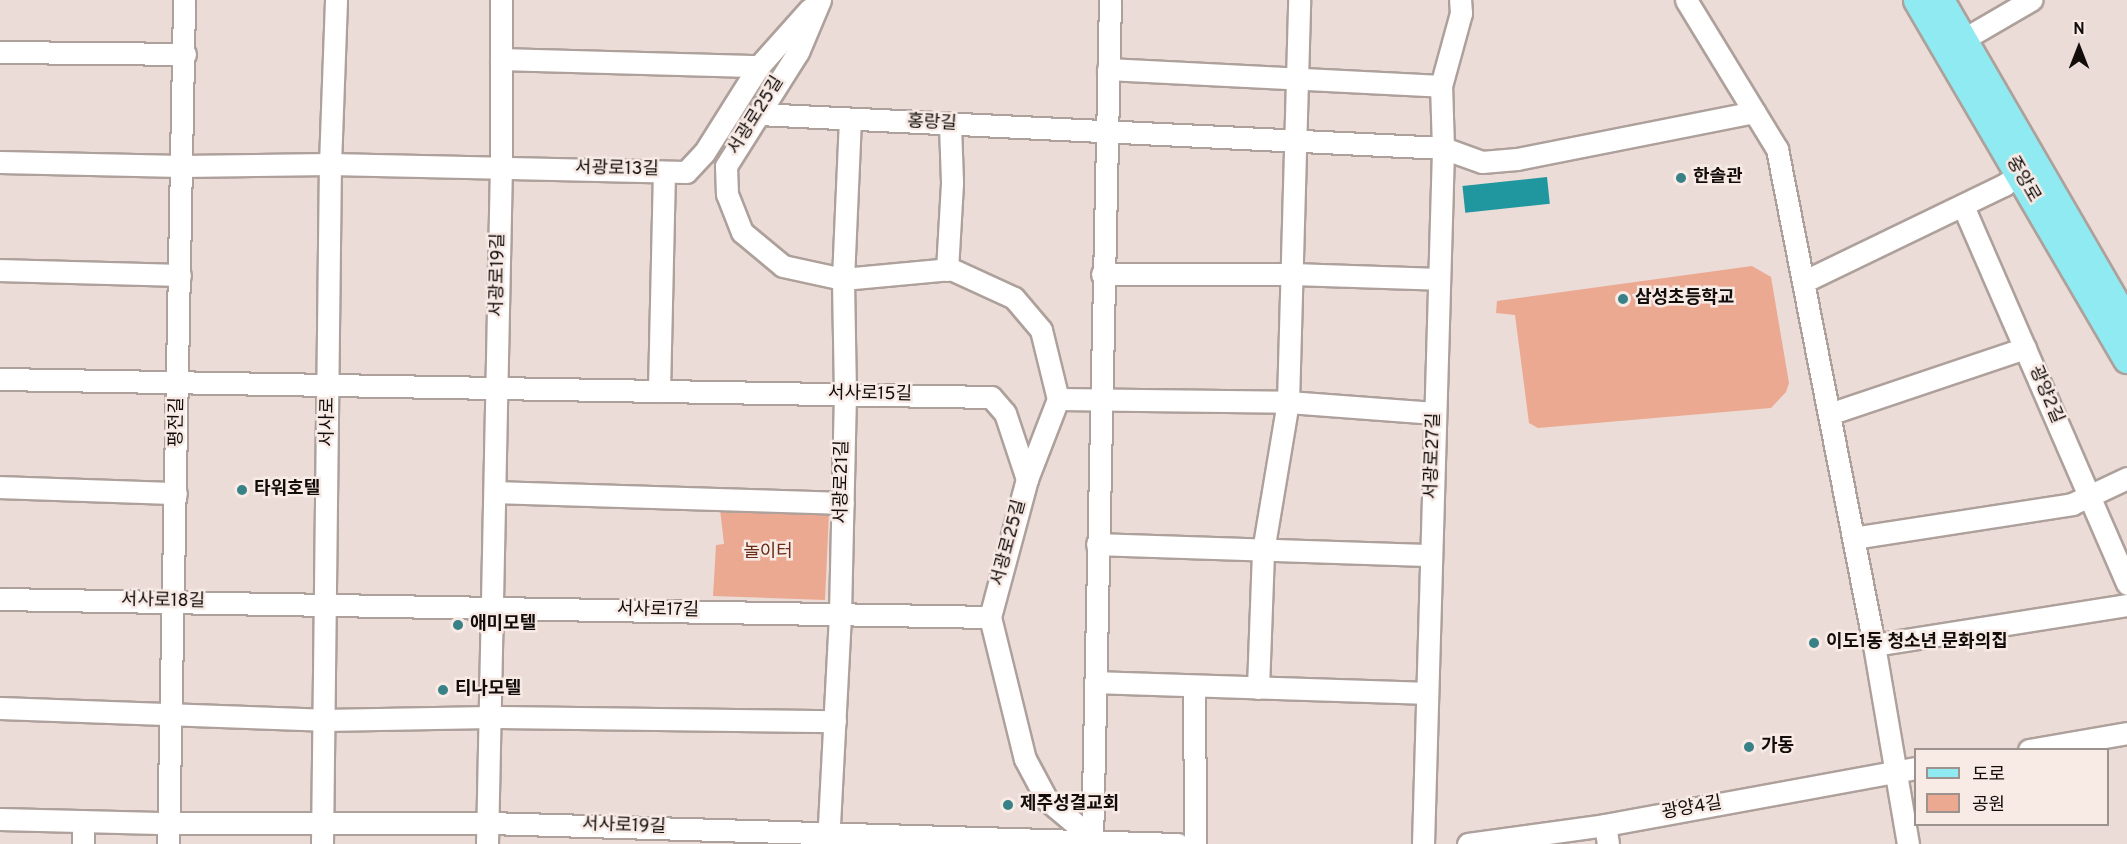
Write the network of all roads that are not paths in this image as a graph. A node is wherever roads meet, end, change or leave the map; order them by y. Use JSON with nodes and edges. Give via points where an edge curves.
{"nodes":[{"id":1,"x":184,"y":0,"type":"edge"},
{"id":2,"x":336,"y":0,"type":"edge"},
{"id":3,"x":501,"y":0,"type":"edge"},
{"id":4,"x":819,"y":0,"type":"edge"},
{"id":5,"x":1110,"y":0,"type":"edge"},
{"id":6,"x":1299,"y":0,"type":"edge"},
{"id":7,"x":1460,"y":0,"type":"edge"},
{"id":8,"x":1686,"y":0,"type":"edge"},
{"id":9,"x":1917,"y":0,"type":"edge"},
{"id":10,"x":1940,"y":0,"type":"edge"},
{"id":11,"x":2031,"y":0,"type":"edge"},
{"id":12,"x":1964,"y":39,"type":"junction"},
{"id":13,"x":0,"y":52,"type":"edge"},
{"id":14,"x":185,"y":54,"type":"junction"},
{"id":15,"x":501,"y":59,"type":"junction"},
{"id":16,"x":759,"y":66,"type":"junction"},
{"id":17,"x":1108,"y":69,"type":"junction"},
{"id":18,"x":1443,"y":77,"type":"junction"},
{"id":19,"x":1298,"y":78,"type":"junction"},
{"id":20,"x":1754,"y":112,"type":"junction"},
{"id":21,"x":758,"y":114,"type":"junction"},
{"id":22,"x":850,"y":120,"type":"junction"},
{"id":23,"x":950,"y":125,"type":"junction"},
{"id":24,"x":1105,"y":132,"type":"junction"},
{"id":25,"x":1297,"y":141,"type":"junction"},
{"id":26,"x":1443,"y":148,"type":"junction"},
{"id":27,"x":704,"y":153,"type":"junction"},
{"id":28,"x":0,"y":162,"type":"edge"},
{"id":29,"x":330,"y":164,"type":"junction"},
{"id":30,"x":181,"y":165,"type":"junction"},
{"id":31,"x":726,"y":165,"type":"junction"},
{"id":32,"x":501,"y":167,"type":"junction"},
{"id":33,"x":664,"y":172,"type":"junction"},
{"id":34,"x":2019,"y":174,"type":"junction"},
{"id":35,"x":1963,"y":206,"type":"junction"},
{"id":36,"x":0,"y":270,"type":"edge"},
{"id":37,"x":947,"y":270,"type":"junction"},
{"id":38,"x":1102,"y":274,"type":"junction"},
{"id":39,"x":1292,"y":274,"type":"junction"},
{"id":40,"x":180,"y":275,"type":"junction"},
{"id":41,"x":843,"y":279,"type":"junction"},
{"id":42,"x":1439,"y":279,"type":"junction"},
{"id":43,"x":1803,"y":282,"type":"junction"},
{"id":44,"x":2127,"y":322,"type":"edge"},
{"id":45,"x":2025,"y":348,"type":"junction"},
{"id":46,"x":2127,"y":359,"type":"edge"},
{"id":47,"x":0,"y":379,"type":"edge"},
{"id":48,"x":179,"y":383,"type":"junction"},
{"id":49,"x":330,"y":386,"type":"junction"},
{"id":50,"x":497,"y":388,"type":"junction"},
{"id":51,"x":659,"y":391,"type":"junction"},
{"id":52,"x":845,"y":395,"type":"junction"},
{"id":53,"x":1058,"y":399,"type":"junction"},
{"id":54,"x":1100,"y":400,"type":"junction"},
{"id":55,"x":1288,"y":402,"type":"junction"},
{"id":56,"x":1435,"y":413,"type":"junction"},
{"id":57,"x":1829,"y":414,"type":"junction"},
{"id":58,"x":2127,"y":478,"type":"edge"},
{"id":59,"x":1027,"y":479,"type":"junction"},
{"id":60,"x":0,"y":487,"type":"edge"},
{"id":61,"x":495,"y":492,"type":"junction"},
{"id":62,"x":176,"y":493,"type":"junction"},
{"id":63,"x":2089,"y":497,"type":"junction"},
{"id":64,"x":843,"y":502,"type":"junction"},
{"id":65,"x":1853,"y":538,"type":"junction"},
{"id":66,"x":1097,"y":544,"type":"junction"},
{"id":67,"x":1263,"y":551,"type":"junction"},
{"id":68,"x":1431,"y":555,"type":"junction"},
{"id":69,"x":2127,"y":584,"type":"edge"},
{"id":70,"x":0,"y":599,"type":"edge"},
{"id":71,"x":173,"y":602,"type":"junction"},
{"id":72,"x":327,"y":605,"type":"junction"},
{"id":73,"x":2127,"y":605,"type":"edge"},
{"id":74,"x":493,"y":608,"type":"junction"},
{"id":75,"x":840,"y":614,"type":"junction"},
{"id":76,"x":990,"y":617,"type":"junction"},
{"id":77,"x":1874,"y":645,"type":"junction"},
{"id":78,"x":1095,"y":682,"type":"junction"},
{"id":79,"x":1194,"y":686,"type":"junction"},
{"id":80,"x":1258,"y":688,"type":"junction"},
{"id":81,"x":1427,"y":693,"type":"junction"},
{"id":82,"x":0,"y":708,"type":"edge"},
{"id":83,"x":170,"y":712,"type":"junction"},
{"id":84,"x":491,"y":717,"type":"junction"},
{"id":85,"x":323,"y":720,"type":"junction"},
{"id":86,"x":835,"y":721,"type":"junction"},
{"id":87,"x":2127,"y":733,"type":"edge"},
{"id":88,"x":2041,"y":748,"type":"edge"},
{"id":89,"x":1906,"y":770,"type":"edge"},
{"id":90,"x":0,"y":819,"type":"edge"},
{"id":91,"x":83,"y":820,"type":"junction"},
{"id":92,"x":169,"y":823,"type":"junction"},
{"id":93,"x":489,"y":823,"type":"junction"},
{"id":94,"x":322,"y":834,"type":"edge"},
{"id":95,"x":1606,"y":835,"type":"edge"},
{"id":96,"x":829,"y":838,"type":"edge"},
{"id":97,"x":1095,"y":843,"type":"edge"},
{"id":98,"x":83,"y":844,"type":"edge"},
{"id":99,"x":168,"y":844,"type":"edge"},
{"id":100,"x":487,"y":844,"type":"edge"},
{"id":101,"x":1178,"y":844,"type":"edge"},
{"id":102,"x":1195,"y":844,"type":"edge"},
{"id":103,"x":1423,"y":844,"type":"edge"},
{"id":104,"x":1468,"y":844,"type":"edge"},
{"id":105,"x":1908,"y":844,"type":"edge"}],
"edges":[{"from":1,"to":14,"type":"street","name":"평전길"},
{"from":2,"to":29,"type":"street","name":"서사로"},
{"from":3,"to":15,"type":"street","name":"서광로19길"},
{"from":4,"to":16,"type":"street","name":"서광로13길"},
{"from":4,"to":21,"type":"street","name":"서광로25길","via":[[798,52]]},
{"from":5,"to":17,"type":"street"},
{"from":6,"to":19,"type":"street"},
{"from":7,"to":18,"type":"street","name":"서광로27길","via":[[1461,13]]},
{"from":8,"to":20,"type":"street"},
{"from":9,"to":34,"type":"main road","name":"중앙로"},
{"from":10,"to":12,"type":"main road","name":"중앙로"},
{"from":11,"to":12,"type":"street"},
{"from":12,"to":44,"type":"main road","name":"중앙로"},
{"from":13,"to":14,"type":"street"},
{"from":14,"to":30,"type":"street","name":"평전길"},
{"from":15,"to":16,"type":"street"},
{"from":15,"to":32,"type":"street","name":"서광로19길"},
{"from":16,"to":27,"type":"street","name":"서광로13길"},
{"from":17,"to":19,"type":"street"},
{"from":17,"to":24,"type":"street"},
{"from":18,"to":19,"type":"street"},
{"from":18,"to":26,"type":"street","name":"서광로27길"},
{"from":19,"to":25,"type":"street"},
{"from":20,"to":26,"type":"street","name":"홍랑길","via":[[1517,159],[1482,162]]},
{"from":20,"to":43,"type":"street","via":[[1777,149]]},
{"from":21,"to":22,"type":"street","name":"홍랑길"},
{"from":21,"to":31,"type":"street","name":"서광로25길"},
{"from":22,"to":23,"type":"street","name":"홍랑길"},
{"from":22,"to":41,"type":"street","name":"서광로21길"},
{"from":23,"to":24,"type":"street","name":"홍랑길"},
{"from":23,"to":37,"type":"street","via":[[952,182]]},
{"from":24,"to":25,"type":"street","name":"홍랑길"},
{"from":24,"to":38,"type":"street"},
{"from":25,"to":26,"type":"street","name":"홍랑길"},
{"from":25,"to":39,"type":"street"},
{"from":26,"to":42,"type":"street","name":"서광로27길"},
{"from":27,"to":31,"type":"street"},
{"from":27,"to":33,"type":"street","name":"서광로13길","via":[[686,172]]},
{"from":28,"to":30,"type":"street","name":"서광로13길"},
{"from":29,"to":30,"type":"street","name":"서광로13길"},
{"from":29,"to":32,"type":"street","name":"서광로13길"},
{"from":29,"to":49,"type":"street","name":"서사로"},
{"from":30,"to":40,"type":"street","name":"평전길"},
{"from":31,"to":41,"type":"street","name":"서광로25길","via":[[727,194],[742,232],[783,266]]},
{"from":32,"to":33,"type":"street","name":"서광로13길"},
{"from":32,"to":50,"type":"street","name":"서광로19길"},
{"from":33,"to":51,"type":"street"},
{"from":34,"to":35,"type":"street"},
{"from":34,"to":46,"type":"main road","name":"중앙로"},
{"from":35,"to":43,"type":"street"},
{"from":35,"to":45,"type":"street","name":"광양2길"},
{"from":36,"to":40,"type":"street"},
{"from":37,"to":41,"type":"street","name":"서광로25길"},
{"from":37,"to":53,"type":"street","name":"서광로25길","via":[[1014,298],[1041,330]]},
{"from":38,"to":39,"type":"street"},
{"from":38,"to":54,"type":"street"},
{"from":39,"to":42,"type":"street"},
{"from":39,"to":55,"type":"street"},
{"from":40,"to":48,"type":"street","name":"평전길"},
{"from":41,"to":52,"type":"street","name":"서광로21길"},
{"from":42,"to":56,"type":"street","name":"서광로27길"},
{"from":43,"to":57,"type":"street"},
{"from":45,"to":57,"type":"street"},
{"from":45,"to":63,"type":"street","name":"광양2길"},
{"from":47,"to":48,"type":"street","name":"서사로15길"},
{"from":48,"to":49,"type":"street","name":"서사로15길"},
{"from":48,"to":62,"type":"street","name":"평전길"},
{"from":49,"to":50,"type":"street","name":"서사로15길"},
{"from":49,"to":72,"type":"street","name":"서사로"},
{"from":50,"to":51,"type":"street","name":"서사로15길"},
{"from":50,"to":61,"type":"street","name":"서광로19길"},
{"from":51,"to":52,"type":"street","name":"서사로15길"},
{"from":52,"to":59,"type":"street","name":"서사로15길","via":[[991,397],[1005,413]]},
{"from":52,"to":64,"type":"street","name":"서광로21길"},
{"from":53,"to":54,"type":"street"},
{"from":53,"to":59,"type":"street","name":"서광로25길"},
{"from":54,"to":55,"type":"street"},
{"from":54,"to":66,"type":"street"},
{"from":55,"to":56,"type":"street"},
{"from":55,"to":67,"type":"street"},
{"from":56,"to":68,"type":"street","name":"서광로27길"},
{"from":57,"to":65,"type":"street"},
{"from":58,"to":63,"type":"street"},
{"from":59,"to":76,"type":"street","name":"서광로25길"},
{"from":60,"to":62,"type":"street"},
{"from":61,"to":64,"type":"street"},
{"from":61,"to":74,"type":"street","name":"서광로19길"},
{"from":62,"to":71,"type":"street","name":"평전길"},
{"from":63,"to":65,"type":"street","via":[[2072,504]]},
{"from":63,"to":69,"type":"street","name":"광양2길"},
{"from":64,"to":75,"type":"street","name":"서광로21길"},
{"from":65,"to":77,"type":"street"},
{"from":66,"to":67,"type":"street"},
{"from":66,"to":78,"type":"street"},
{"from":67,"to":68,"type":"street"},
{"from":67,"to":80,"type":"street"},
{"from":68,"to":81,"type":"street","name":"서광로27길"},
{"from":70,"to":71,"type":"street","name":"서사로18길"},
{"from":71,"to":72,"type":"street","name":"서사로18길"},
{"from":71,"to":83,"type":"street","name":"평전길"},
{"from":72,"to":74,"type":"street","name":"서사로17길"},
{"from":72,"to":85,"type":"street","name":"서사로"},
{"from":73,"to":77,"type":"street"},
{"from":74,"to":75,"type":"street","name":"서사로17길"},
{"from":74,"to":84,"type":"street","name":"서광로19길"},
{"from":75,"to":76,"type":"street","name":"서사로17길"},
{"from":75,"to":86,"type":"street","name":"서광로21길"},
{"from":76,"to":97,"type":"street","name":"서광로25길","via":[[1025,759],[1047,800]]},
{"from":77,"to":89,"type":"street"},
{"from":78,"to":79,"type":"street"},
{"from":78,"to":97,"type":"street"},
{"from":79,"to":80,"type":"street"},
{"from":79,"to":102,"type":"street"},
{"from":80,"to":81,"type":"street"},
{"from":81,"to":103,"type":"street","name":"서광로27길"},
{"from":82,"to":83,"type":"street"},
{"from":83,"to":85,"type":"street"},
{"from":83,"to":92,"type":"street","name":"평전길"},
{"from":84,"to":85,"type":"street"},
{"from":84,"to":86,"type":"street"},
{"from":84,"to":93,"type":"street","name":"서광로19길"},
{"from":85,"to":94,"type":"street","name":"서사로"},
{"from":86,"to":96,"type":"street","name":"서광로21길"},
{"from":87,"to":88,"type":"street"},
{"from":89,"to":95,"type":"street","name":"광양4길"},
{"from":89,"to":105,"type":"street"},
{"from":90,"to":91,"type":"street","name":"서사로19길"},
{"from":91,"to":92,"type":"street","name":"서사로19길"},
{"from":91,"to":98,"type":"street"},
{"from":92,"to":94,"type":"street","name":"서사로19길"},
{"from":92,"to":99,"type":"street","name":"평전길"},
{"from":93,"to":94,"type":"street","name":"서사로19길"},
{"from":93,"to":96,"type":"street","name":"서사로19길"},
{"from":93,"to":100,"type":"street","name":"서광로19길"},
{"from":95,"to":104,"type":"street","name":"광양4길"},
{"from":96,"to":97,"type":"street","name":"서사로19길"},
{"from":97,"to":101,"type":"street","name":"서사로19길"}]}
